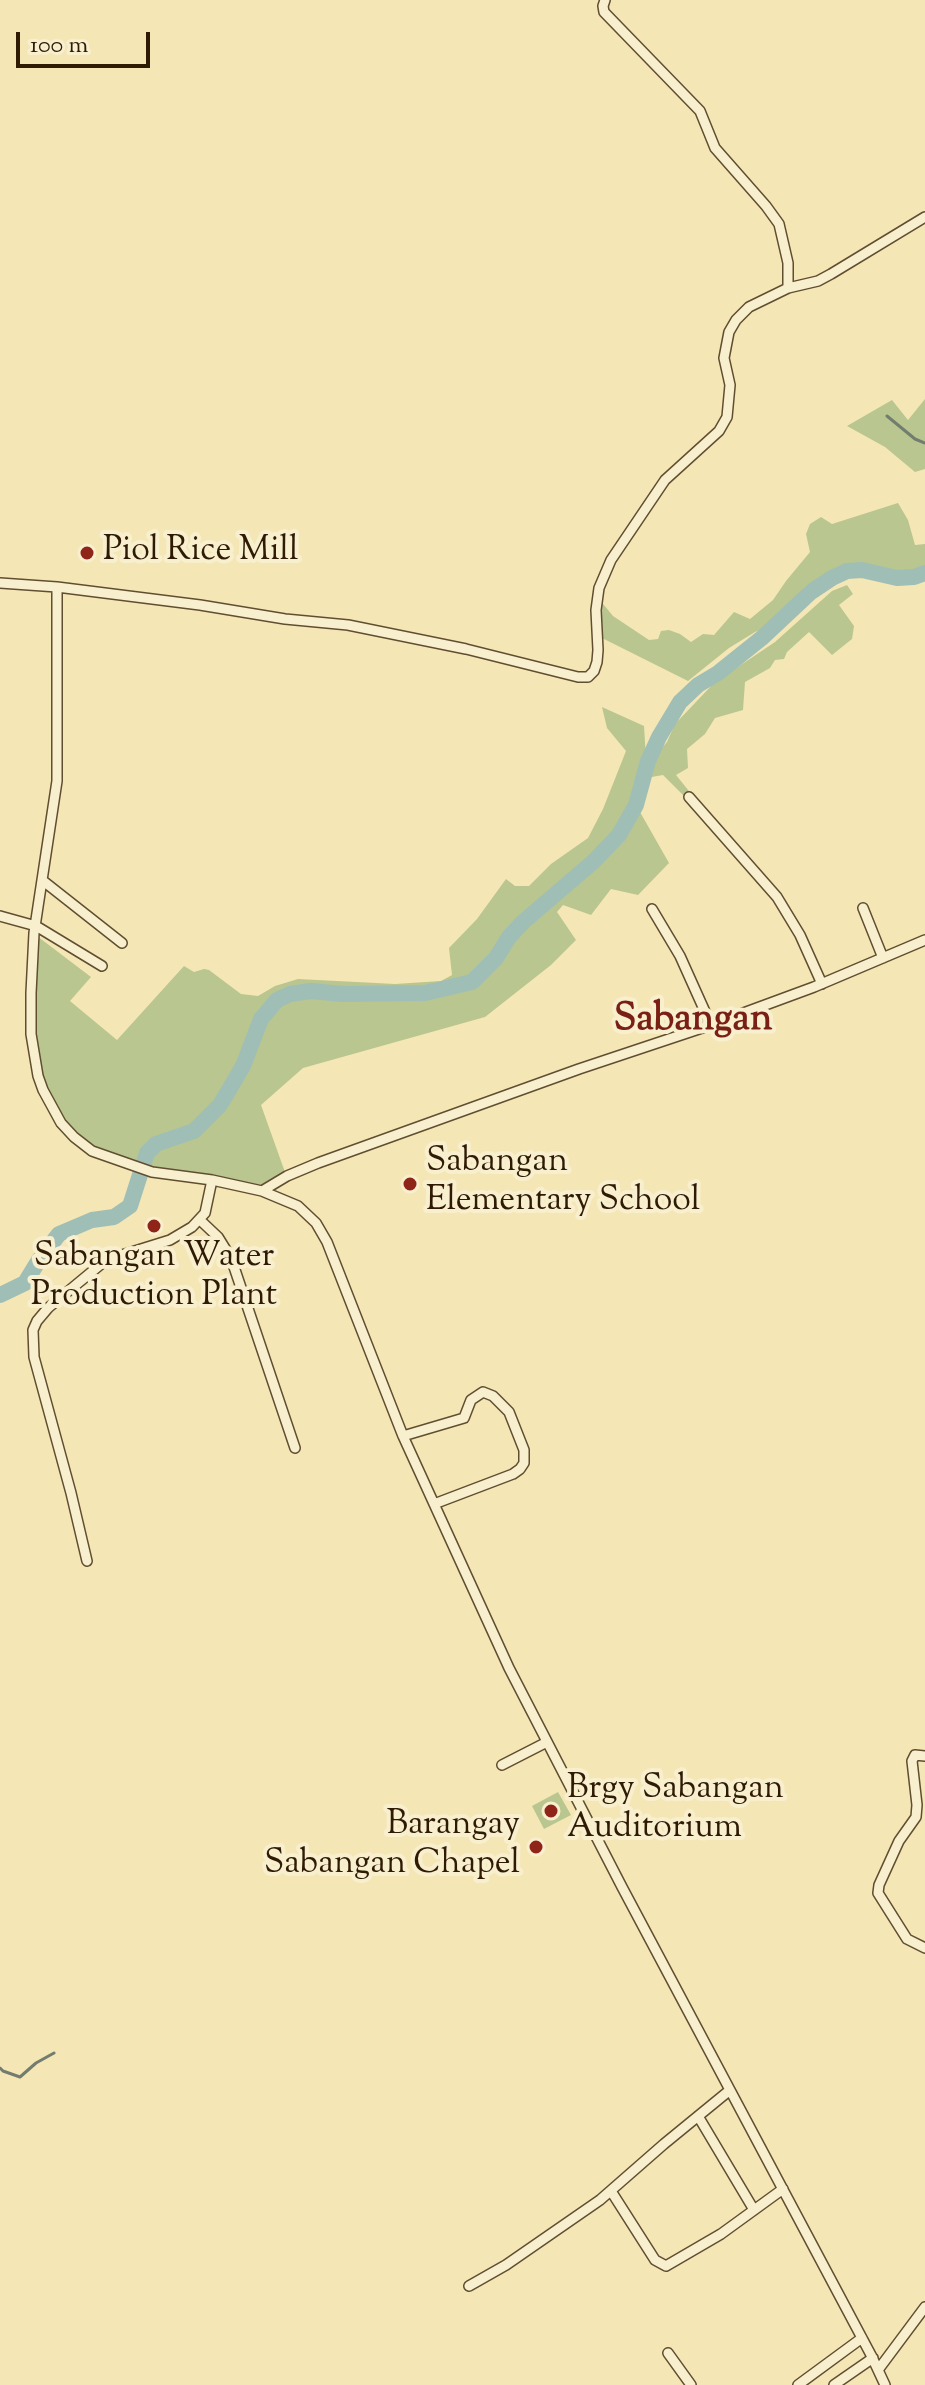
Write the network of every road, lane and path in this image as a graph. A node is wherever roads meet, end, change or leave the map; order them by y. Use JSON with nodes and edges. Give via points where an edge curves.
{"nodes":[{"id":1,"x":605,"y":0,"type":"edge"},
{"id":2,"x":925,"y":217,"type":"edge"},
{"id":3,"x":788,"y":288,"type":"junction"},
{"id":4,"x":0,"y":583,"type":"edge"},
{"id":5,"x":57,"y":587,"type":"junction"},
{"id":6,"x":689,"y":797,"type":"dead end"},
{"id":7,"x":42,"y":880,"type":"junction"},
{"id":8,"x":863,"y":908,"type":"dead end"},
{"id":9,"x":652,"y":909,"type":"dead end"},
{"id":10,"x":0,"y":916,"type":"edge"},
{"id":11,"x":36,"y":926,"type":"junction"},
{"id":12,"x":925,"y":940,"type":"edge"},
{"id":13,"x":122,"y":943,"type":"dead end"},
{"id":14,"x":883,"y":958,"type":"junction"},
{"id":15,"x":102,"y":966,"type":"dead end"},
{"id":16,"x":822,"y":984,"type":"junction"},
{"id":17,"x":711,"y":1025,"type":"junction"},
{"id":18,"x":212,"y":1180,"type":"junction"},
{"id":19,"x":262,"y":1191,"type":"junction"},
{"id":20,"x":200,"y":1220,"type":"junction"},
{"id":21,"x":403,"y":1436,"type":"junction"},
{"id":22,"x":295,"y":1448,"type":"dead end"},
{"id":23,"x":434,"y":1504,"type":"junction"},
{"id":24,"x":87,"y":1561,"type":"dead end"},
{"id":25,"x":547,"y":1742,"type":"junction"},
{"id":26,"x":925,"y":1756,"type":"edge"},
{"id":27,"x":502,"y":1765,"type":"dead end"},
{"id":28,"x":925,"y":1948,"type":"edge"},
{"id":29,"x":730,"y":2090,"type":"junction"},
{"id":30,"x":698,"y":2116,"type":"junction"},
{"id":31,"x":783,"y":2189,"type":"junction"},
{"id":32,"x":611,"y":2191,"type":"junction"},
{"id":33,"x":754,"y":2210,"type":"junction"},
{"id":34,"x":469,"y":2286,"type":"dead end"},
{"id":35,"x":925,"y":2307,"type":"edge"},
{"id":36,"x":862,"y":2338,"type":"junction"},
{"id":37,"x":668,"y":2353,"type":"dead end"},
{"id":38,"x":873,"y":2358,"type":"junction"},
{"id":39,"x":878,"y":2370,"type":"junction"},
{"id":40,"x":691,"y":2385,"type":"edge"},
{"id":41,"x":798,"y":2385,"type":"edge"},
{"id":42,"x":834,"y":2385,"type":"edge"},
{"id":43,"x":885,"y":2385,"type":"edge"}],
"edges":[{"from":1,"to":3,"type":"street","via":[[604,12],[700,111],[723,159],[779,224]]},
{"from":2,"to":3,"type":"street","via":[[818,281]]},
{"from":3,"to":5,"type":"street","via":[[749,307],[733,324],[724,358],[730,385],[723,425],[665,480],[611,560],[599,588],[597,662],[588,677],[348,625]]},
{"from":4,"to":5,"type":"street"},
{"from":5,"to":7,"type":"street","via":[[57,781]]},
{"from":6,"to":16,"type":"street","via":[[777,897]]},
{"from":7,"to":11,"type":"street"},
{"from":7,"to":13,"type":"street"},
{"from":8,"to":14,"type":"street"},
{"from":9,"to":17,"type":"street"},
{"from":10,"to":11,"type":"street"},
{"from":11,"to":15,"type":"street"},
{"from":11,"to":18,"type":"street","via":[[31,1034],[38,1076],[57,1118],[101,1154],[152,1172]]},
{"from":12,"to":14,"type":"street"},
{"from":14,"to":16,"type":"street"},
{"from":16,"to":17,"type":"street"},
{"from":17,"to":19,"type":"street","via":[[318,1163]]},
{"from":18,"to":19,"type":"street"},
{"from":18,"to":20,"type":"street"},
{"from":19,"to":21,"type":"street","via":[[298,1206],[323,1233]]},
{"from":20,"to":22,"type":"street","via":[[231,1258]]},
{"from":20,"to":24,"type":"street","via":[[170,1240],[106,1260],[48,1308],[33,1330],[34,1357]]},
{"from":21,"to":23,"type":"street"},
{"from":21,"to":23,"type":"street","via":[[464,1418],[471,1400],[483,1392],[509,1412],[524,1450],[520,1469]]},
{"from":23,"to":25,"type":"street"},
{"from":25,"to":27,"type":"street"},
{"from":25,"to":29,"type":"street"},
{"from":26,"to":28,"type":"street","via":[[915,1755],[912,1761],[916,1817],[894,1851],[878,1893],[907,1939]]},
{"from":29,"to":30,"type":"street"},
{"from":29,"to":31,"type":"street"},
{"from":30,"to":32,"type":"street"},
{"from":30,"to":33,"type":"street"},
{"from":31,"to":33,"type":"street"},
{"from":31,"to":36,"type":"street"},
{"from":32,"to":33,"type":"street","via":[[655,2260],[666,2266]]},
{"from":32,"to":34,"type":"street"},
{"from":35,"to":39,"type":"street"},
{"from":36,"to":38,"type":"street"},
{"from":36,"to":41,"type":"street"},
{"from":37,"to":40,"type":"street"},
{"from":38,"to":39,"type":"street"},
{"from":38,"to":42,"type":"street"},
{"from":39,"to":43,"type":"street"}]}
